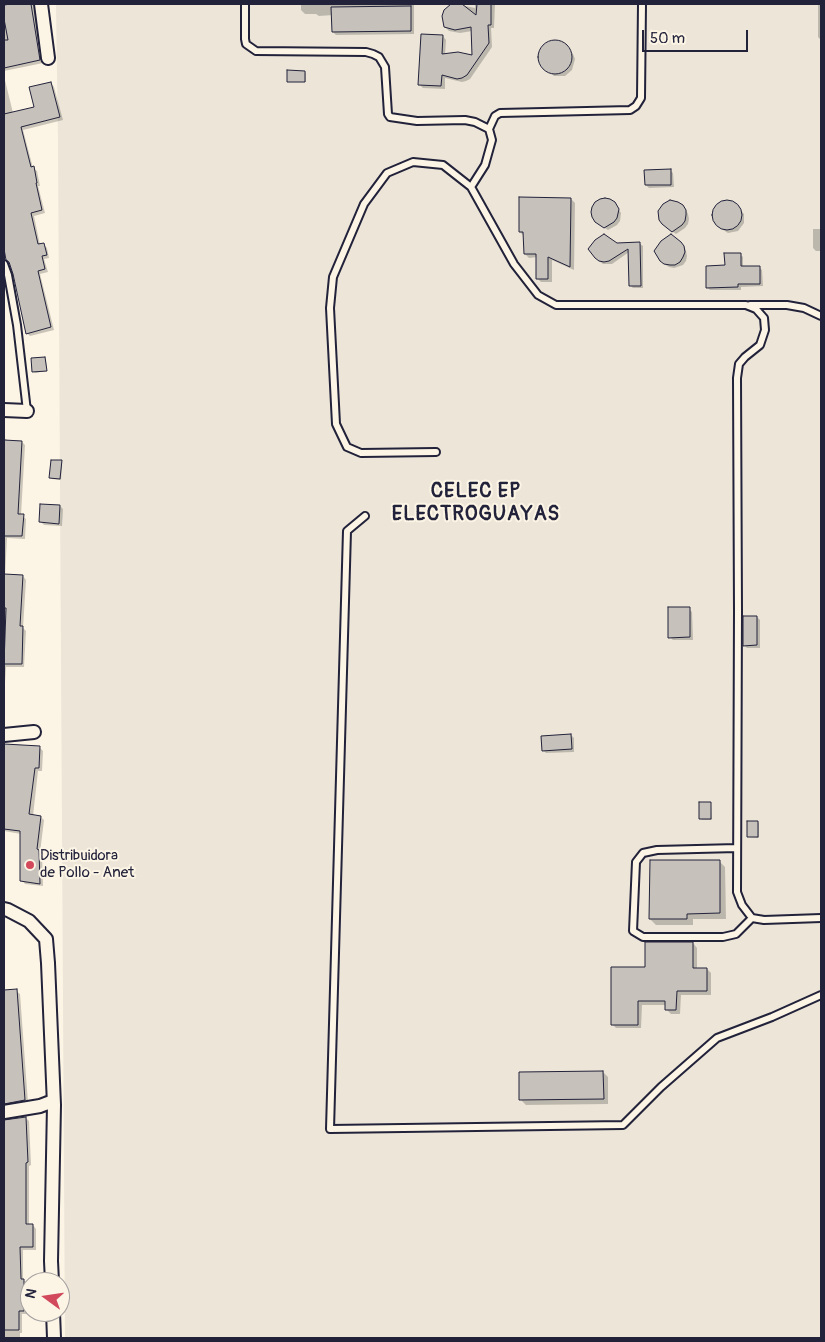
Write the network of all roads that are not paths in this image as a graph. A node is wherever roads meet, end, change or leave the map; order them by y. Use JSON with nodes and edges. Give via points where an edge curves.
{"nodes":[{"id":1,"x":41,"y":4,"type":"edge"},
{"id":2,"x":245,"y":4,"type":"edge"},
{"id":3,"x":642,"y":4,"type":"edge"},
{"id":4,"x":48,"y":58,"type":"dead end"},
{"id":5,"x":489,"y":129,"type":"junction"},
{"id":6,"x":471,"y":187,"type":"junction"},
{"id":7,"x":4,"y":264,"type":"edge"},
{"id":8,"x":746,"y":305,"type":"junction"},
{"id":9,"x":821,"y":316,"type":"edge"},
{"id":10,"x":4,"y":410,"type":"edge"},
{"id":11,"x":27,"y":411,"type":"joint"},
{"id":12,"x":436,"y":452,"type":"dead end"},
{"id":13,"x":365,"y":516,"type":"dead end"},
{"id":14,"x":34,"y":732,"type":"dead end"},
{"id":15,"x":4,"y":735,"type":"edge"},
{"id":16,"x":737,"y":848,"type":"junction"},
{"id":17,"x":4,"y":909,"type":"edge"},
{"id":18,"x":752,"y":918,"type":"junction"},
{"id":19,"x":821,"y":918,"type":"edge"},
{"id":20,"x":821,"y":995,"type":"edge"},
{"id":21,"x":53,"y":1101,"type":"junction"},
{"id":22,"x":4,"y":1112,"type":"edge"},
{"id":23,"x":52,"y":1272,"type":"edge"},
{"id":24,"x":53,"y":1322,"type":"edge"},
{"id":25,"x":54,"y":1338,"type":"edge"}],
"edges":[{"from":1,"to":4,"type":"street"},
{"from":2,"to":5,"type":"lane","via":[[246,44],[256,51],[373,54],[385,67],[390,117],[418,121],[465,120]]},
{"from":3,"to":5,"type":"lane","via":[[641,98],[636,106],[630,110],[500,113]]},
{"from":5,"to":6,"type":"lane","via":[[492,140],[486,165]]},
{"from":6,"to":8,"type":"lane","via":[[514,264],[538,295],[556,305]]},
{"from":6,"to":12,"type":"lane","via":[[443,165],[414,162],[387,173],[364,204],[333,277],[330,308],[336,424],[347,447],[361,453]]},
{"from":7,"to":11,"type":"lane","via":[[17,325]]},
{"from":8,"to":9,"type":"lane","via":[[787,305]]},
{"from":8,"to":16,"type":"lane","via":[[756,309],[764,318],[765,330],[760,345],[740,364],[737,378]]},
{"from":10,"to":11,"type":"street"},
{"from":13,"to":20,"type":"lane","via":[[347,531],[330,1128],[623,1125],[717,1038]]},
{"from":14,"to":15,"type":"street"},
{"from":16,"to":18,"type":"lane","via":[[737,892]]},
{"from":16,"to":18,"type":"lane","via":[[643,852],[636,862],[633,931],[643,937],[722,937],[736,934]]},
{"from":17,"to":21,"type":"street","via":[[29,921],[46,939]]},
{"from":18,"to":19,"type":"lane"},
{"from":21,"to":22,"type":"street"},
{"from":21,"to":23,"type":"street"},
{"from":24,"to":25,"type":"street"}]}
